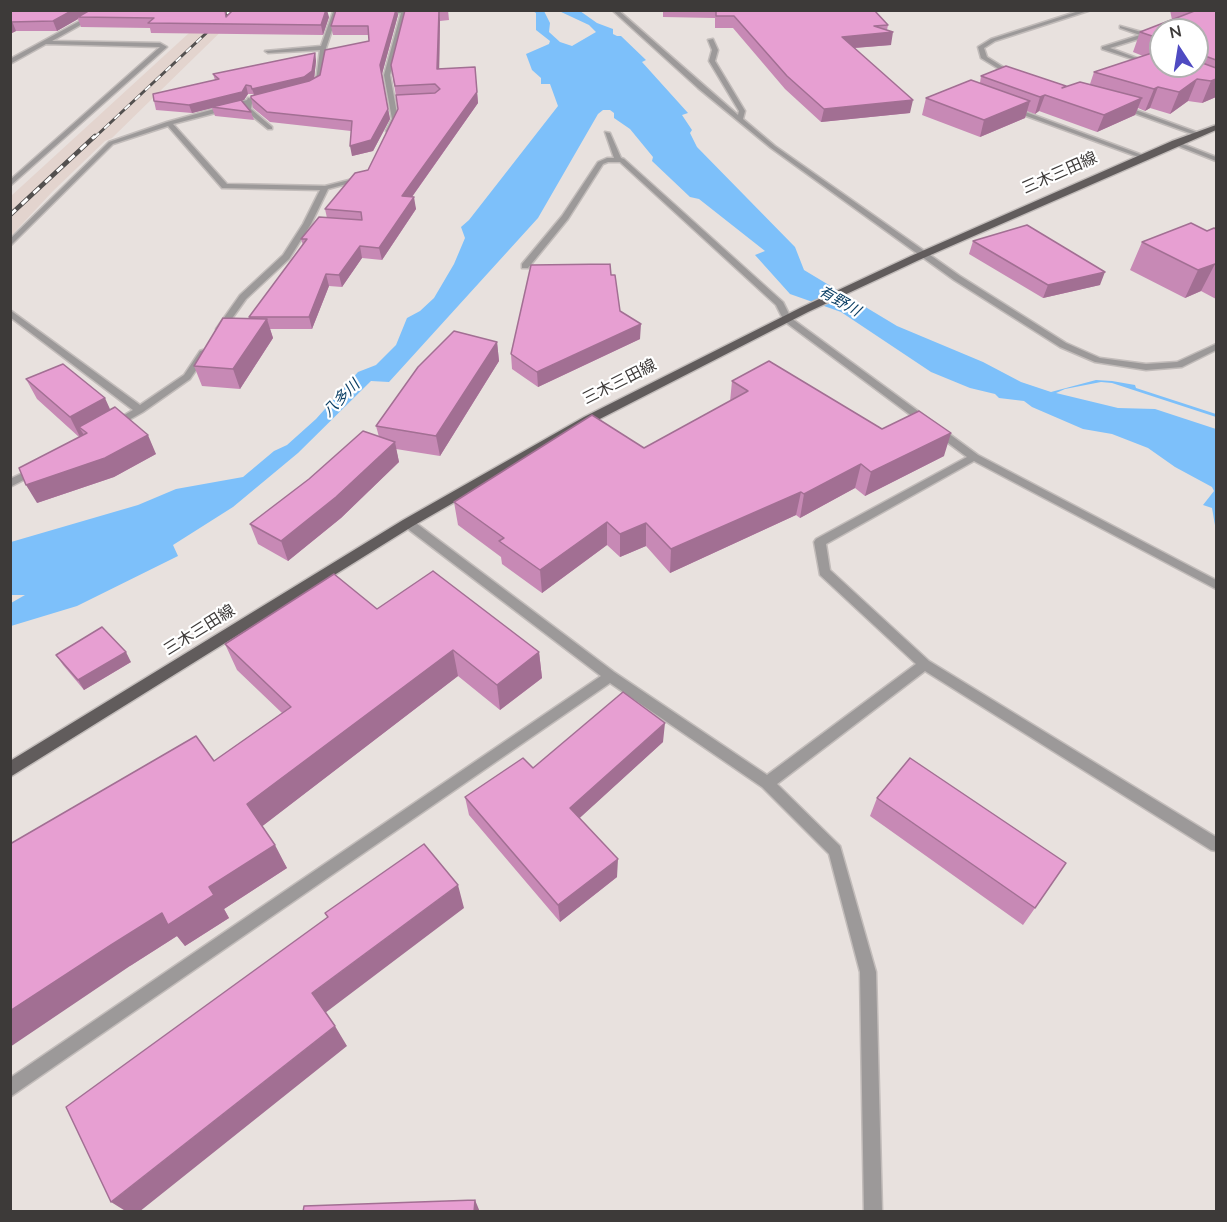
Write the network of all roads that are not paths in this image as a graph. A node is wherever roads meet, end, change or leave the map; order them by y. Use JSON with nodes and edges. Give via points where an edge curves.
{"nodes":[{"id":1,"x":105,"y":10,"type":"edge"},
{"id":2,"x":614,"y":10,"type":"edge"},
{"id":3,"x":1089,"y":10,"type":"edge"},
{"id":4,"x":404,"y":11,"type":"edge"},
{"id":5,"x":369,"y":12,"type":"edge"},
{"id":6,"x":335,"y":13,"type":"junction"},
{"id":7,"x":358,"y":13,"type":"edge"},
{"id":8,"x":323,"y":14,"type":"edge"},
{"id":9,"x":1122,"y":27,"type":"dead end"},
{"id":10,"x":1149,"y":34,"type":"edge"},
{"id":11,"x":1146,"y":35,"type":"junction"},
{"id":12,"x":711,"y":40,"type":"dead end"},
{"id":13,"x":47,"y":43,"type":"junction"},
{"id":14,"x":323,"y":48,"type":"junction"},
{"id":15,"x":268,"y":51,"type":"dead end"},
{"id":16,"x":10,"y":62,"type":"edge"},
{"id":17,"x":1149,"y":65,"type":"edge"},
{"id":18,"x":1024,"y":81,"type":"edge"},
{"id":19,"x":309,"y":88,"type":"edge"},
{"id":20,"x":278,"y":95,"type":"edge"},
{"id":21,"x":247,"y":98,"type":"junction"},
{"id":22,"x":393,"y":101,"type":"junction"},
{"id":23,"x":404,"y":101,"type":"edge"},
{"id":24,"x":1109,"y":103,"type":"edge"},
{"id":25,"x":1001,"y":105,"type":"edge"},
{"id":26,"x":740,"y":120,"type":"junction"},
{"id":27,"x":169,"y":123,"type":"junction"},
{"id":28,"x":1216,"y":127,"type":"edge"},
{"id":29,"x":270,"y":128,"type":"dead end"},
{"id":30,"x":607,"y":133,"type":"dead end"},
{"id":31,"x":1197,"y":134,"type":"junction"},
{"id":32,"x":385,"y":138,"type":"edge"},
{"id":33,"x":1175,"y":143,"type":"junction"},
{"id":34,"x":1143,"y":157,"type":"junction"},
{"id":35,"x":618,"y":159,"type":"junction"},
{"id":36,"x":1216,"y":159,"type":"edge"},
{"id":37,"x":365,"y":178,"type":"edge"},
{"id":38,"x":10,"y":184,"type":"edge"},
{"id":39,"x":325,"y":188,"type":"junction"},
{"id":40,"x":307,"y":224,"type":"junction"},
{"id":41,"x":318,"y":225,"type":"edge"},
{"id":42,"x":10,"y":244,"type":"edge"},
{"id":43,"x":920,"y":256,"type":"junction"},
{"id":44,"x":525,"y":266,"type":"dead end"},
{"id":45,"x":10,"y":312,"type":"edge"},
{"id":46,"x":787,"y":319,"type":"junction"},
{"id":47,"x":1216,"y":347,"type":"edge"},
{"id":48,"x":140,"y":410,"type":"junction"},
{"id":49,"x":100,"y":433,"type":"edge"},
{"id":50,"x":974,"y":457,"type":"junction"},
{"id":51,"x":40,"y":467,"type":"edge"},
{"id":52,"x":10,"y":484,"type":"edge"},
{"id":53,"x":408,"y":523,"type":"junction"},
{"id":54,"x":1216,"y":585,"type":"edge"},
{"id":55,"x":925,"y":664,"type":"junction"},
{"id":56,"x":610,"y":676,"type":"junction"},
{"id":57,"x":10,"y":770,"type":"edge"},
{"id":58,"x":767,"y":783,"type":"junction"},
{"id":59,"x":1216,"y":845,"type":"edge"},
{"id":60,"x":10,"y":1089,"type":"edge"},
{"id":61,"x":873,"y":1212,"type":"edge"}],
"edges":[{"from":1,"to":13,"type":"street"},
{"from":2,"to":26,"type":"street"},
{"from":3,"to":18,"type":"street","via":[[981,47],[984,58]]},
{"from":4,"to":5,"type":"street"},
{"from":4,"to":22,"type":"street","via":[[387,75]]},
{"from":6,"to":7,"type":"street"},
{"from":6,"to":8,"type":"street"},
{"from":6,"to":14,"type":"street"},
{"from":9,"to":11,"type":"street"},
{"from":10,"to":11,"type":"street"},
{"from":11,"to":17,"type":"street","via":[[1104,48]]},
{"from":12,"to":26,"type":"street","via":[[715,50],[711,61],[742,111]]},
{"from":13,"to":16,"type":"street"},
{"from":13,"to":38,"type":"street","via":[[164,47]]},
{"from":14,"to":15,"type":"street"},
{"from":14,"to":19,"type":"street","via":[[319,82]]},
{"from":20,"to":21,"type":"street"},
{"from":21,"to":27,"type":"street"},
{"from":21,"to":29,"type":"street","via":[[248,110]]},
{"from":22,"to":23,"type":"street"},
{"from":22,"to":32,"type":"street","via":[[395,119]]},
{"from":24,"to":31,"type":"street"},
{"from":25,"to":34,"type":"street"},
{"from":26,"to":43,"type":"street"},
{"from":27,"to":39,"type":"street","via":[[225,186]]},
{"from":27,"to":42,"type":"street","via":[[111,143]]},
{"from":28,"to":31,"type":"main road","name":"三木三田線"},
{"from":30,"to":35,"type":"street"},
{"from":31,"to":33,"type":"main road","name":"三木三田線"},
{"from":33,"to":34,"type":"main road","name":"三木三田線"},
{"from":33,"to":36,"type":"street"},
{"from":34,"to":43,"type":"main road","name":"三木三田線"},
{"from":35,"to":44,"type":"street","via":[[600,163],[565,217]]},
{"from":35,"to":46,"type":"street","via":[[780,304]]},
{"from":37,"to":39,"type":"street"},
{"from":39,"to":40,"type":"street"},
{"from":40,"to":41,"type":"street"},
{"from":40,"to":48,"type":"street","via":[[286,257],[243,297],[187,377]]},
{"from":43,"to":46,"type":"main road","name":"三木三田線"},
{"from":43,"to":47,"type":"street","via":[[1063,345],[1098,360],[1146,367],[1179,365]]},
{"from":45,"to":48,"type":"street"},
{"from":46,"to":50,"type":"street"},
{"from":46,"to":53,"type":"main road","name":"三木三田線","via":[[588,420]]},
{"from":48,"to":49,"type":"street"},
{"from":50,"to":54,"type":"street"},
{"from":50,"to":55,"type":"street","via":[[820,542],[824,572]]},
{"from":51,"to":52,"type":"street"},
{"from":53,"to":56,"type":"street"},
{"from":53,"to":57,"type":"main road","name":"三木三田線"},
{"from":55,"to":58,"type":"street"},
{"from":55,"to":59,"type":"street"},
{"from":56,"to":58,"type":"street"},
{"from":56,"to":60,"type":"street"},
{"from":58,"to":61,"type":"street","via":[[835,851],[868,972]]}]}
